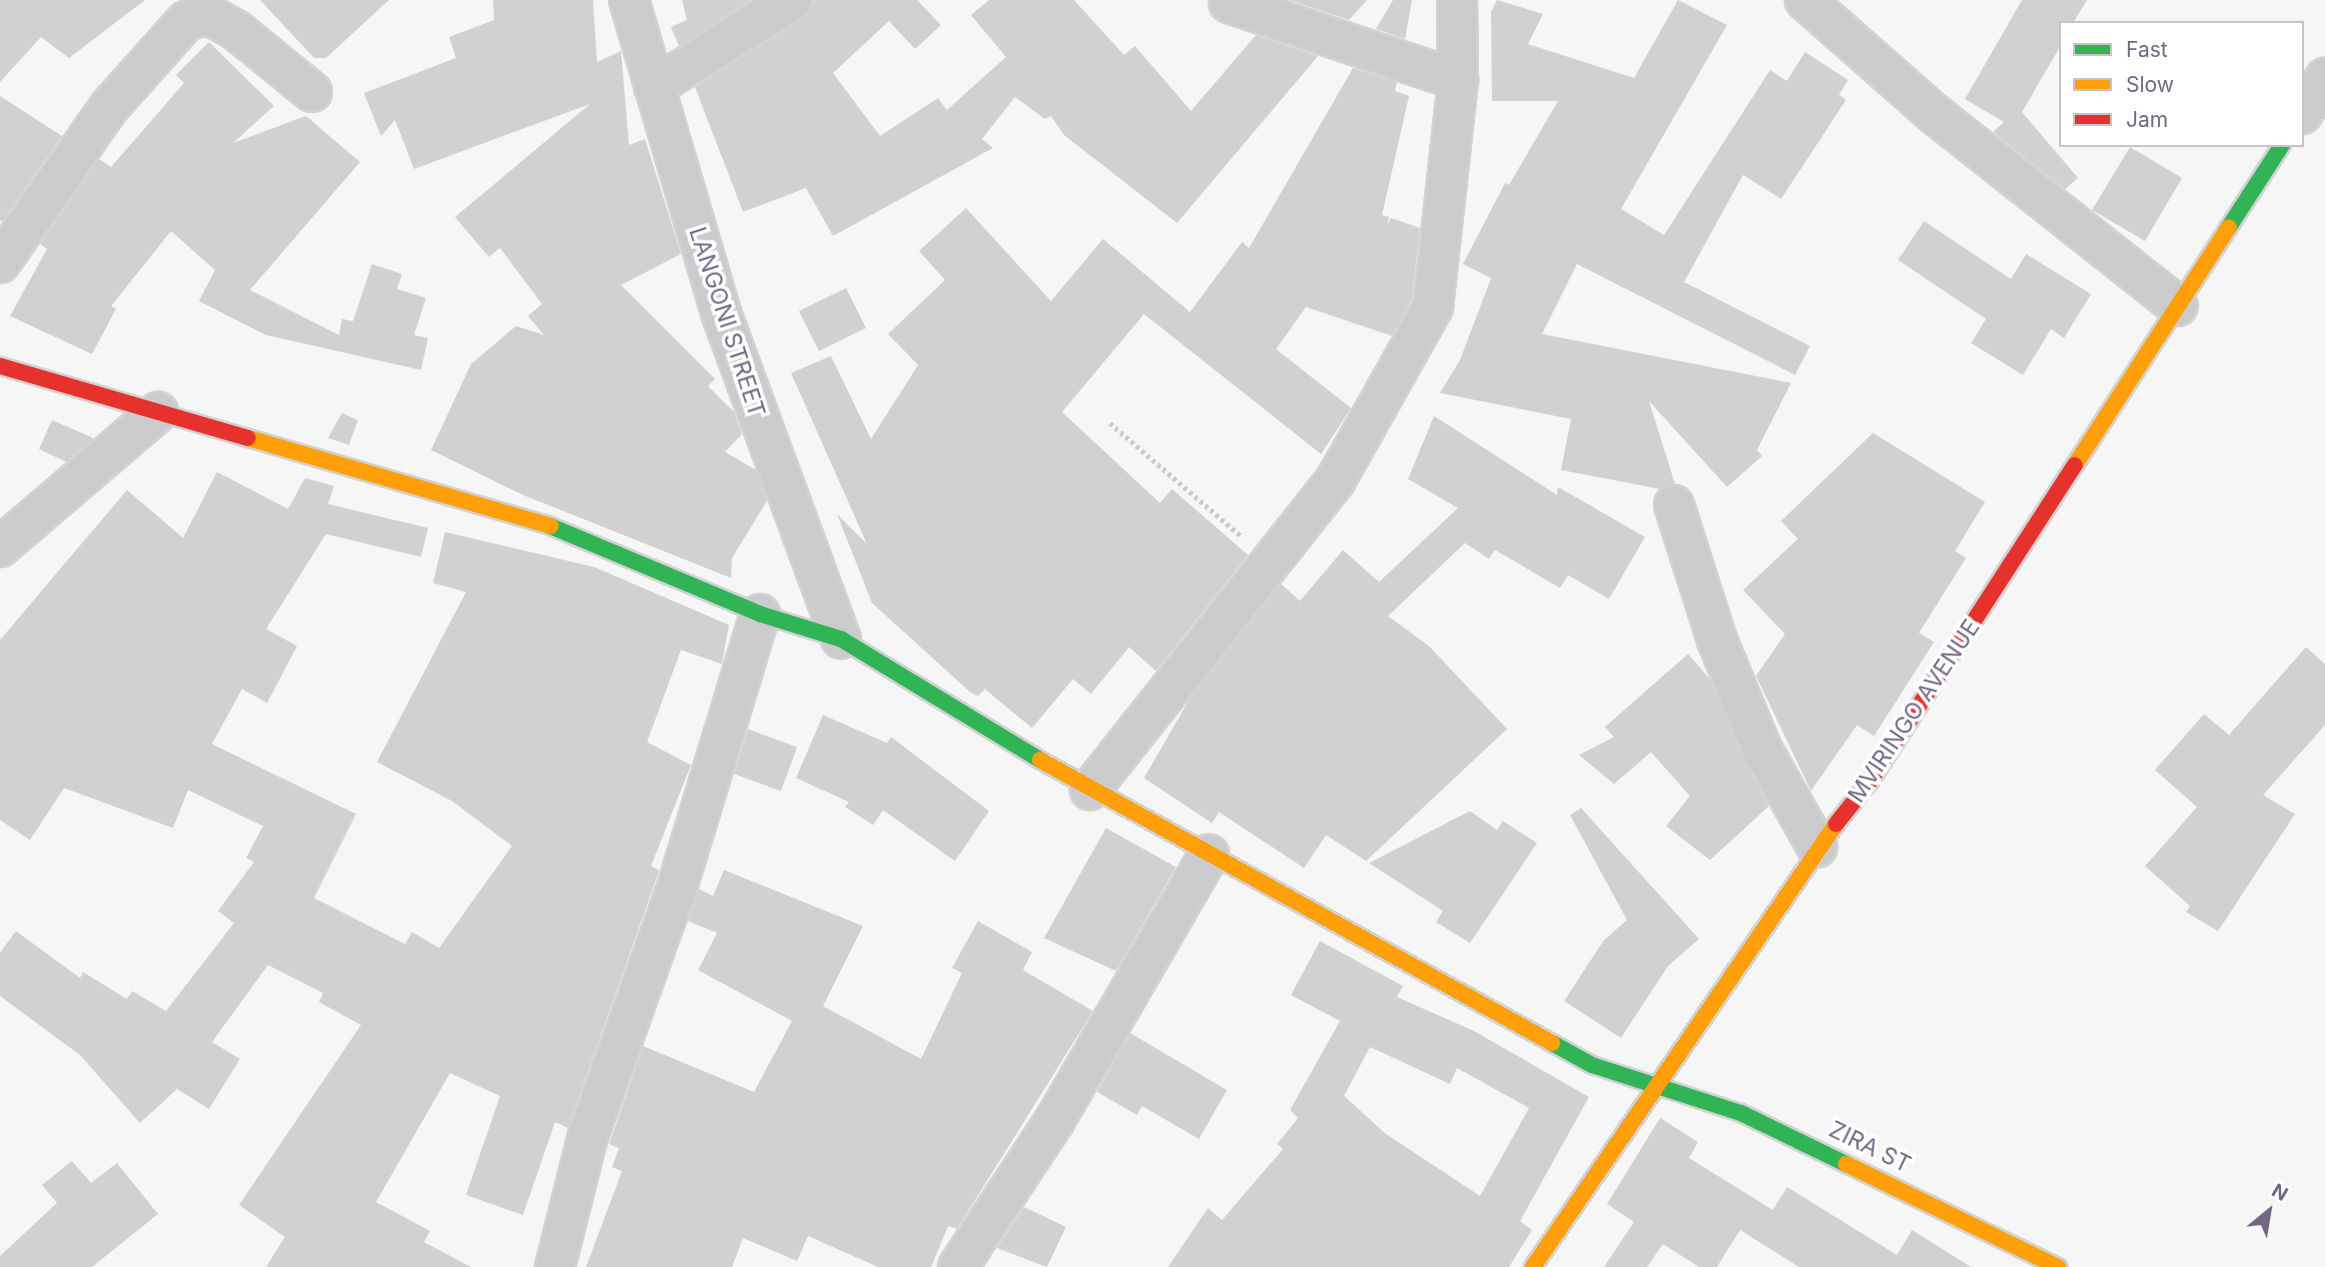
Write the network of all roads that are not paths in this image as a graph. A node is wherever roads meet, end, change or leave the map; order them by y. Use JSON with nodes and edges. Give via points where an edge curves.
{"nodes":[{"id":1,"x":629,"y":0,"type":"edge"},
{"id":2,"x":792,"y":0,"type":"edge"},
{"id":3,"x":1457,"y":0,"type":"edge"},
{"id":4,"x":1804,"y":0,"type":"edge"},
{"id":5,"x":1229,"y":3,"type":"dead end"},
{"id":6,"x":2325,"y":78,"type":"edge"},
{"id":7,"x":1458,"y":80,"type":"junction"},
{"id":8,"x":654,"y":87,"type":"junction"},
{"id":9,"x":312,"y":92,"type":"dead end"},
{"id":10,"x":2304,"y":111,"type":"edge"},
{"id":11,"x":2281,"y":147,"type":"edge"},
{"id":12,"x":0,"y":263,"type":"edge"},
{"id":13,"x":2178,"y":306,"type":"junction"},
{"id":14,"x":0,"y":366,"type":"edge"},
{"id":15,"x":158,"y":412,"type":"junction"},
{"id":16,"x":1674,"y":505,"type":"dead end"},
{"id":17,"x":0,"y":547,"type":"edge"},
{"id":18,"x":760,"y":614,"type":"junction"},
{"id":19,"x":841,"y":639,"type":"junction"},
{"id":20,"x":1090,"y":790,"type":"junction"},
{"id":21,"x":1817,"y":848,"type":"junction"},
{"id":22,"x":1209,"y":854,"type":"junction"},
{"id":23,"x":1654,"y":1087,"type":"junction"},
{"id":24,"x":555,"y":1267,"type":"edge"},
{"id":25,"x":958,"y":1267,"type":"edge"},
{"id":26,"x":1533,"y":1267,"type":"edge"},
{"id":27,"x":2058,"y":1267,"type":"edge"}],
"edges":[{"from":1,"to":8,"type":"street","name":"LANGONI STREET"},
{"from":2,"to":8,"type":"street"},
{"from":3,"to":7,"type":"street"},
{"from":4,"to":13,"type":"street","via":[[1932,112]]},
{"from":5,"to":7,"type":"street"},
{"from":6,"to":10,"type":"street"},
{"from":7,"to":20,"type":"street","via":[[1433,307],[1335,481],[1268,559]]},
{"from":8,"to":19,"type":"street","name":"LANGONI STREET","via":[[721,313]]},
{"from":9,"to":12,"type":"street","via":[[236,30],[207,14],[186,21],[110,106]]},
{"from":11,"to":13,"type":"street","name":"MVIRINGO AVENUE"},
{"from":13,"to":21,"type":"street","name":"MVIRINGO AVENUE","via":[[1871,780]]},
{"from":14,"to":15,"type":"street","name":"ZIRA ST"},
{"from":15,"to":17,"type":"street"},
{"from":15,"to":18,"type":"street","name":"ZIRA ST","via":[[554,527]]},
{"from":16,"to":21,"type":"street","via":[[1717,640],[1761,747]]},
{"from":18,"to":19,"type":"street","name":"ZIRA ST"},
{"from":18,"to":24,"type":"street","via":[[678,884],[588,1136]]},
{"from":19,"to":20,"type":"street","name":"ZIRA ST"},
{"from":20,"to":22,"type":"street","name":"ZIRA ST"},
{"from":21,"to":23,"type":"street","name":"MVIRINGO AVENUE"},
{"from":22,"to":23,"type":"street","name":"ZIRA ST","via":[[1592,1065]]},
{"from":22,"to":25,"type":"street","via":[[1055,1120]]},
{"from":23,"to":26,"type":"street","name":"MVIRINGO AVENUE"},
{"from":23,"to":27,"type":"street","name":"ZIRA ST","via":[[1741,1113]]}]}
